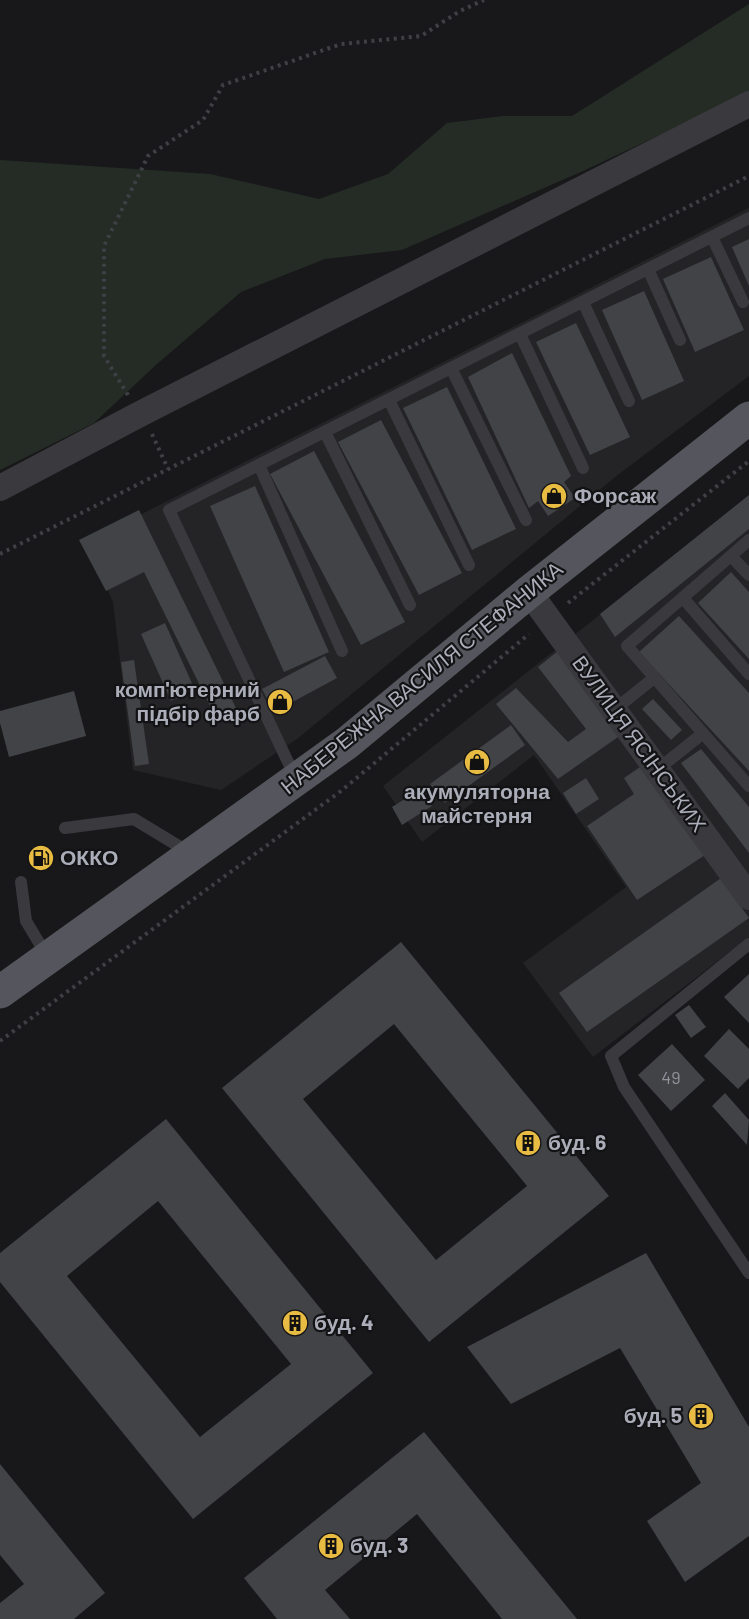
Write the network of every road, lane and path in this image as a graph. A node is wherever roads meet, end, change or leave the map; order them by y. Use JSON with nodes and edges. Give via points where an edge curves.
{"nodes":[{"id":1,"x":484,"y":0,"type":"edge"},
{"id":2,"x":749,"y":104,"type":"edge"},
{"id":3,"x":749,"y":176,"type":"edge"},
{"id":4,"x":749,"y":218,"type":"edge"},
{"id":5,"x":712,"y":237,"type":"junction"},
{"id":6,"x":648,"y":269,"type":"junction"},
{"id":7,"x":583,"y":302,"type":"junction"},
{"id":8,"x":743,"y":302,"type":"dead end"},
{"id":9,"x":520,"y":334,"type":"junction"},
{"id":10,"x":680,"y":340,"type":"dead end"},
{"id":11,"x":452,"y":368,"type":"junction"},
{"id":12,"x":389,"y":400,"type":"junction"},
{"id":13,"x":629,"y":401,"type":"dead end"},
{"id":14,"x":133,"y":402,"type":"dead end"},
{"id":15,"x":749,"y":418,"type":"edge"},
{"id":16,"x":325,"y":432,"type":"junction"},
{"id":17,"x":153,"y":436,"type":"dead end"},
{"id":18,"x":259,"y":465,"type":"junction"},
{"id":19,"x":583,"y":468,"type":"dead end"},
{"id":20,"x":168,"y":469,"type":"junction"},
{"id":21,"x":0,"y":488,"type":"edge"},
{"id":22,"x":526,"y":520,"type":"dead end"},
{"id":23,"x":749,"y":540,"type":"edge"},
{"id":24,"x":0,"y":554,"type":"edge"},
{"id":25,"x":731,"y":556,"type":"junction"},
{"id":26,"x":469,"y":565,"type":"dead end"},
{"id":27,"x":749,"y":575,"type":"edge"},
{"id":28,"x":529,"y":592,"type":"junction"},
{"id":29,"x":683,"y":598,"type":"junction"},
{"id":30,"x":410,"y":606,"type":"dead end"},
{"id":31,"x":342,"y":651,"type":"dead end"},
{"id":32,"x":749,"y":674,"type":"edge"},
{"id":33,"x":654,"y":678,"type":"junction"},
{"id":34,"x":614,"y":710,"type":"junction"},
{"id":35,"x":702,"y":734,"type":"junction"},
{"id":36,"x":657,"y":770,"type":"junction"},
{"id":37,"x":296,"y":780,"type":"junction"},
{"id":38,"x":749,"y":786,"type":"edge"},
{"id":39,"x":65,"y":828,"type":"dead end"},
{"id":40,"x":193,"y":855,"type":"junction"},
{"id":41,"x":21,"y":882,"type":"dead end"},
{"id":42,"x":749,"y":897,"type":"edge"},
{"id":43,"x":749,"y":944,"type":"edge"},
{"id":44,"x":48,"y":957,"type":"junction"},
{"id":45,"x":0,"y":992,"type":"edge"},
{"id":46,"x":749,"y":1273,"type":"edge"}],
"edges":[{"from":1,"to":14,"type":"path","via":[[421,36],[342,44],[223,85],[203,120],[148,156],[104,246],[104,356]]},
{"from":2,"to":21,"type":"street"},
{"from":3,"to":20,"type":"path"},
{"from":4,"to":5,"type":"lane"},
{"from":5,"to":6,"type":"lane"},
{"from":5,"to":8,"type":"lane"},
{"from":6,"to":7,"type":"lane"},
{"from":6,"to":10,"type":"lane"},
{"from":7,"to":9,"type":"lane"},
{"from":7,"to":13,"type":"lane"},
{"from":9,"to":11,"type":"lane"},
{"from":9,"to":19,"type":"lane"},
{"from":11,"to":12,"type":"lane"},
{"from":11,"to":22,"type":"lane"},
{"from":12,"to":16,"type":"lane"},
{"from":12,"to":26,"type":"lane"},
{"from":15,"to":28,"type":"main road","name":"НАБЕРЕЖНА ВАСИЛЯ СТЕФАНИКА"},
{"from":16,"to":18,"type":"lane"},
{"from":16,"to":30,"type":"lane"},
{"from":17,"to":20,"type":"path"},
{"from":18,"to":31,"type":"lane"},
{"from":18,"to":37,"type":"lane","via":[[169,510]]},
{"from":20,"to":24,"type":"path"},
{"from":23,"to":25,"type":"lane"},
{"from":25,"to":27,"type":"lane"},
{"from":25,"to":29,"type":"lane"},
{"from":28,"to":34,"type":"street","name":"ВУЛИЦЯ ЯСІНСЬКИХ"},
{"from":28,"to":37,"type":"main road","name":"НАБЕРЕЖНА ВАСИЛЯ СТЕФАНИКА","via":[[347,743]]},
{"from":29,"to":32,"type":"lane"},
{"from":29,"to":33,"type":"lane","via":[[627,645]]},
{"from":33,"to":34,"type":"lane"},
{"from":33,"to":35,"type":"lane"},
{"from":34,"to":36,"type":"street","name":"ВУЛИЦЯ ЯСІНСЬКИХ"},
{"from":35,"to":36,"type":"lane"},
{"from":35,"to":38,"type":"lane"},
{"from":36,"to":42,"type":"street","name":"ВУЛИЦЯ ЯСІНСЬКИХ"},
{"from":37,"to":40,"type":"main road","name":"НАБЕРЕЖНА ВАСИЛЯ СТЕФАНИКА"},
{"from":39,"to":40,"type":"lane","via":[[134,819]]},
{"from":40,"to":44,"type":"main road","name":"НАБЕРЕЖНА ВАСИЛЯ СТЕФАНИКА"},
{"from":41,"to":44,"type":"lane","via":[[26,921]]},
{"from":43,"to":46,"type":"lane","via":[[611,1056],[624,1087]]},
{"from":44,"to":45,"type":"main road","name":"НАБЕРЕЖНА ВАСИЛЯ СТЕФАНИКА"}]}
